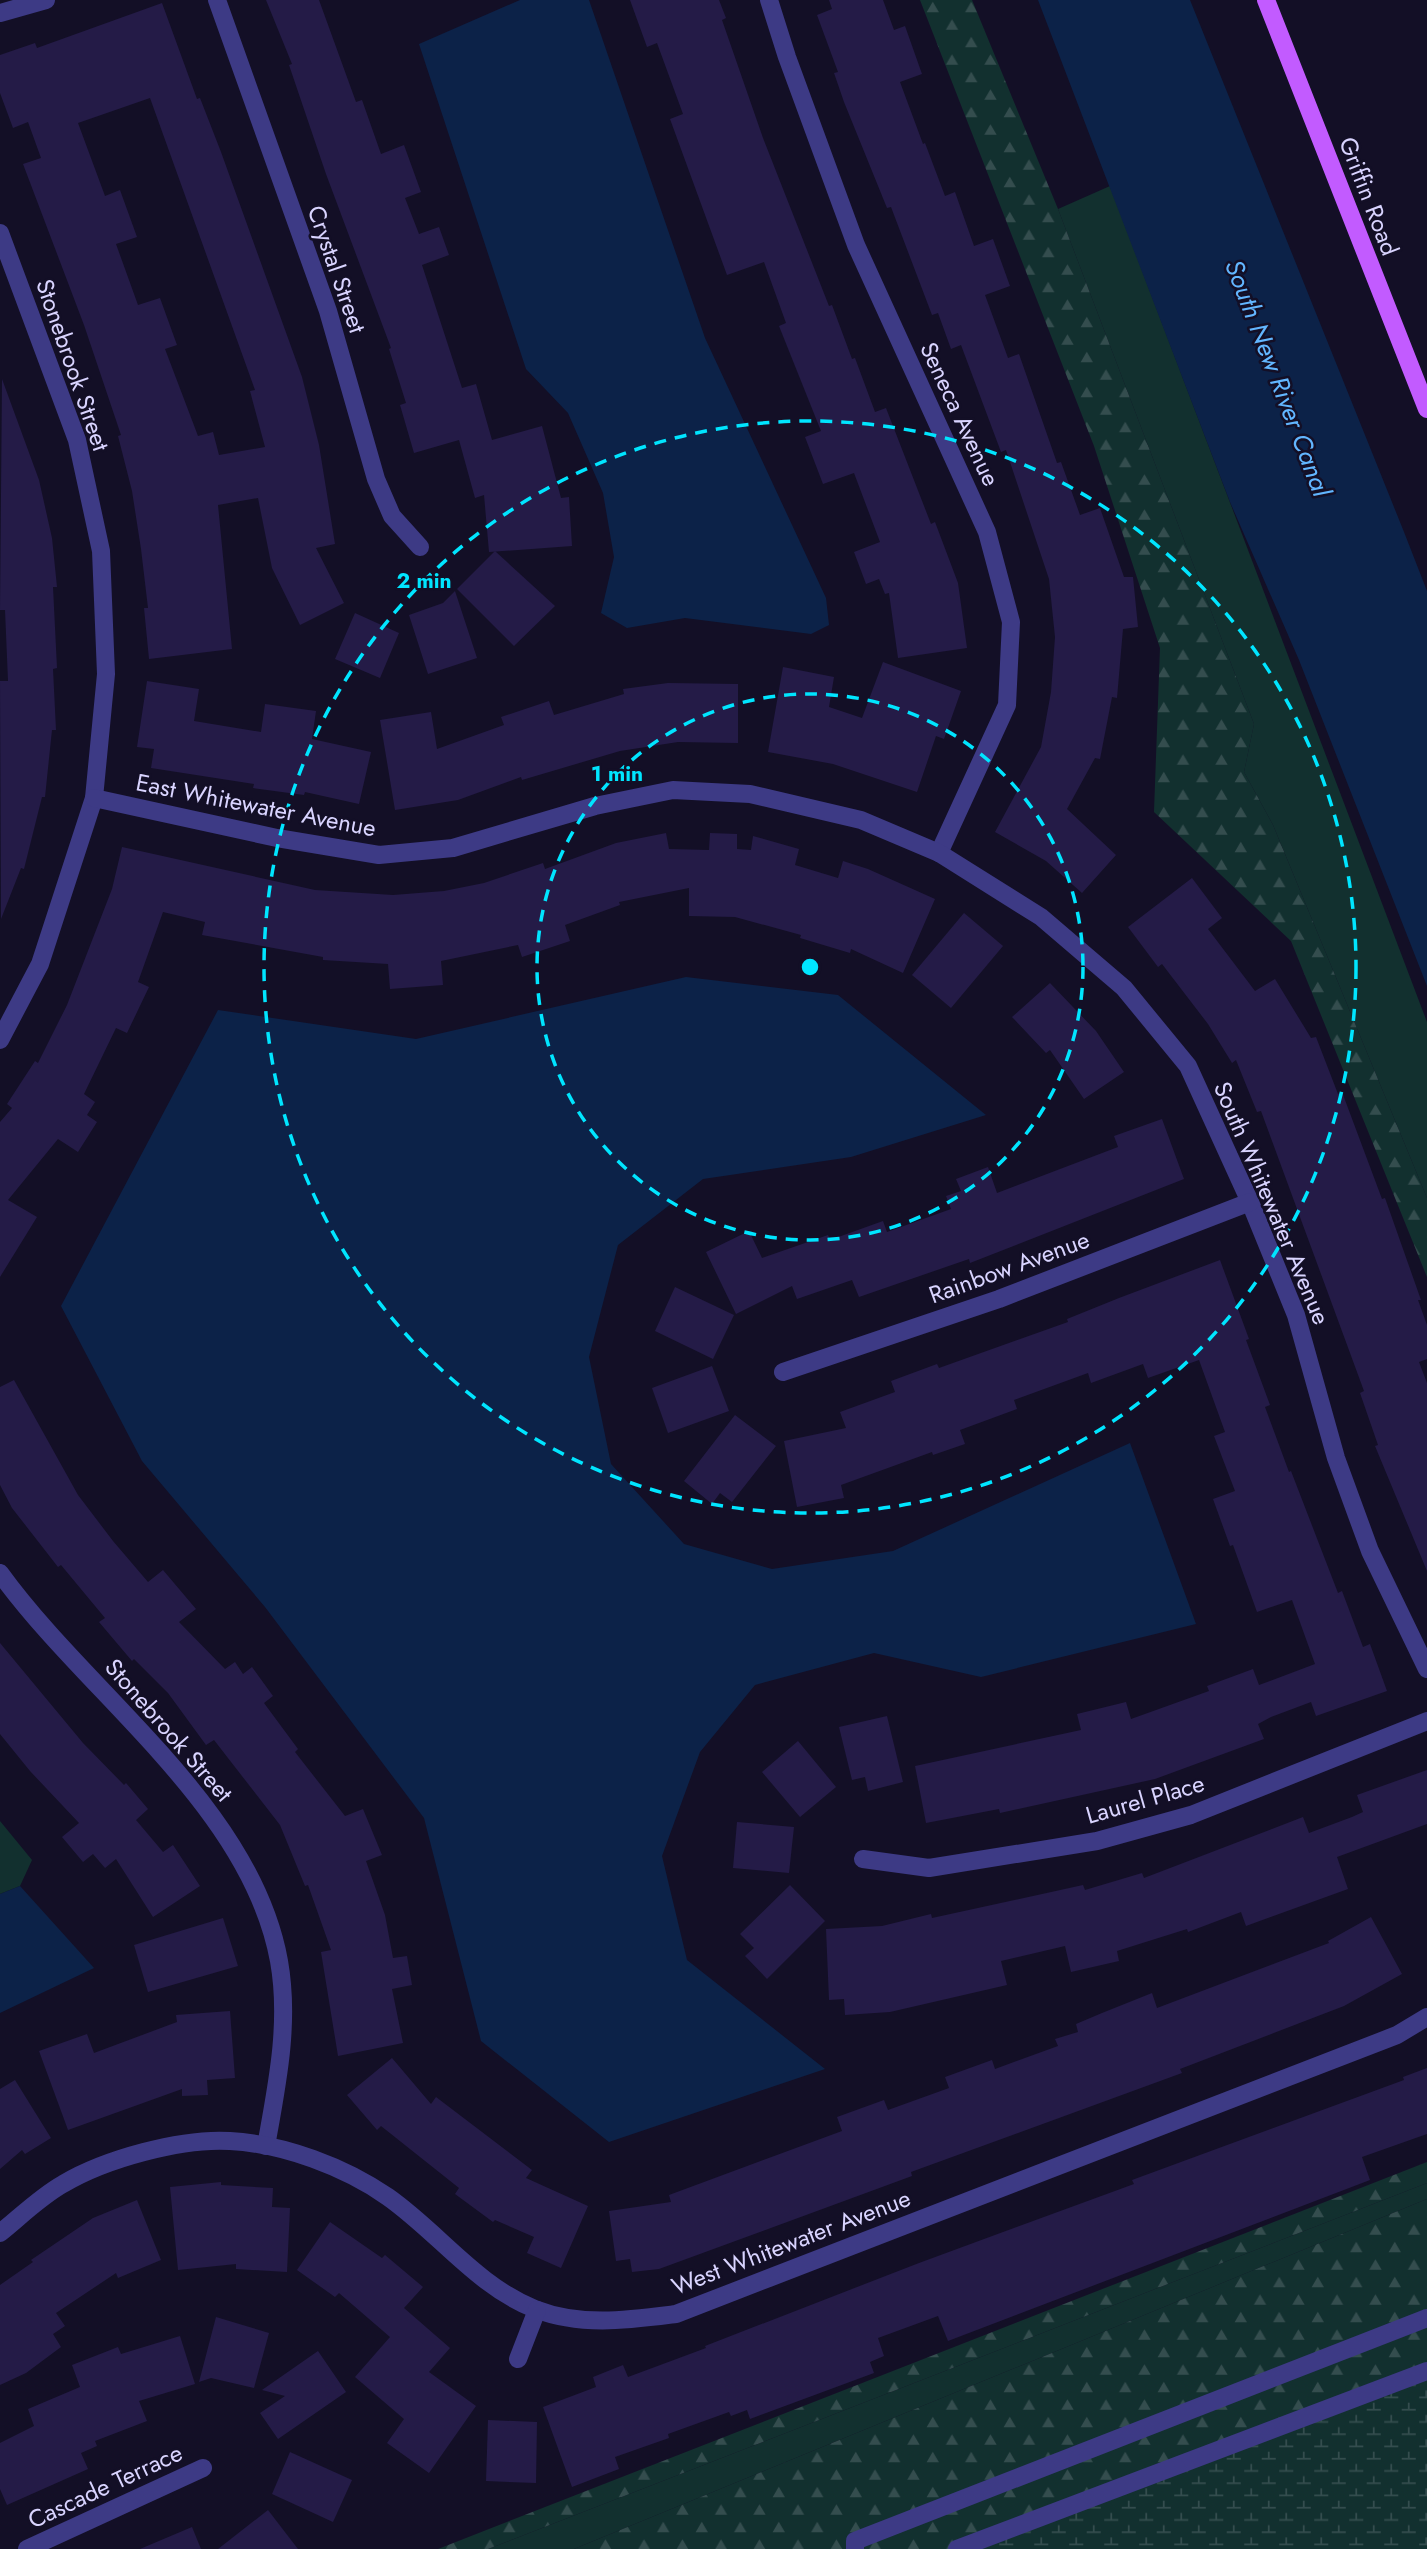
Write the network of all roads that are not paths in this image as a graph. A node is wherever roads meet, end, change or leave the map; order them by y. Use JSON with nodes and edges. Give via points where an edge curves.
{"nodes":[{"id":1,"x":46,"y":0,"type":"edge"},
{"id":2,"x":217,"y":0,"type":"edge"},
{"id":3,"x":769,"y":0,"type":"edge"},
{"id":4,"x":1266,"y":0,"type":"edge"},
{"id":5,"x":0,"y":13,"type":"edge"},
{"id":6,"x":0,"y":233,"type":"edge"},
{"id":7,"x":1427,"y":409,"type":"edge"},
{"id":8,"x":420,"y":547,"type":"dead end"},
{"id":9,"x":94,"y":798,"type":"junction"},
{"id":10,"x":939,"y":853,"type":"junction"},
{"id":11,"x":0,"y":1040,"type":"edge"},
{"id":12,"x":1250,"y":1202,"type":"junction"},
{"id":13,"x":783,"y":1372,"type":"dead end"},
{"id":14,"x":0,"y":1573,"type":"edge"},
{"id":15,"x":1427,"y":1669,"type":"edge"},
{"id":16,"x":1427,"y":1721,"type":"edge"},
{"id":17,"x":863,"y":1859,"type":"dead end"},
{"id":18,"x":1427,"y":2017,"type":"edge"},
{"id":19,"x":266,"y":2146,"type":"junction"},
{"id":20,"x":0,"y":2233,"type":"edge"},
{"id":21,"x":537,"y":2310,"type":"junction"},
{"id":22,"x":1427,"y":2318,"type":"edge"},
{"id":23,"x":518,"y":2359,"type":"dead end"},
{"id":24,"x":1427,"y":2371,"type":"edge"},
{"id":25,"x":203,"y":2468,"type":"dead end"},
{"id":26,"x":27,"y":2549,"type":"edge"},
{"id":27,"x":855,"y":2549,"type":"edge"},
{"id":28,"x":957,"y":2549,"type":"edge"}],
"edges":[{"from":1,"to":5,"type":"street"},
{"from":2,"to":8,"type":"street","name":"Crystal Street","via":[[328,311],[376,479],[392,516]]},
{"from":3,"to":10,"type":"street","name":"Seneca Avenue","via":[[856,245],[987,531],[1011,622],[1007,705]]},
{"from":4,"to":7,"type":"main road","name":"Griffin Road"},
{"from":6,"to":9,"type":"street","name":"Stonebrook Street","via":[[77,440],[102,551],[106,674]]},
{"from":9,"to":10,"type":"street","name":"East Whitewater Avenue","via":[[276,838],[379,855],[453,848],[595,806],[673,790],[750,794],[861,820]]},
{"from":9,"to":11,"type":"street","name":"Stonebrook Street","via":[[40,964]]},
{"from":10,"to":12,"type":"street","name":"South Whitewater Avenue","via":[[1041,917],[1124,988],[1188,1066]]},
{"from":12,"to":13,"type":"street","name":"Rainbow Avenue","via":[[999,1299]]},
{"from":12,"to":15,"type":"street","name":"South Whitewater Avenue","via":[[1296,1315],[1336,1458],[1370,1551]]},
{"from":14,"to":19,"type":"street","name":"Stonebrook Street","via":[[214,1815],[258,1895],[279,1961],[284,2046]]},
{"from":16,"to":17,"type":"street","name":"Laurel Place","via":[[1191,1815],[1097,1840],[929,1868]]},
{"from":18,"to":21,"type":"street","name":"West Whitewater Avenue","via":[[1384,2040],[676,2314],[609,2323]]},
{"from":19,"to":20,"type":"street","name":"West Whitewater Avenue","via":[[229,2141],[170,2147],[110,2162],[62,2184]]},
{"from":19,"to":21,"type":"street","name":"West Whitewater Avenue","via":[[340,2169],[388,2197],[498,2291]]},
{"from":21,"to":23,"type":"street"},
{"from":22,"to":27,"type":"street","via":[[855,2541]]},
{"from":24,"to":28,"type":"street"},
{"from":25,"to":26,"type":"street","name":"Cascade Terrace"}]}
